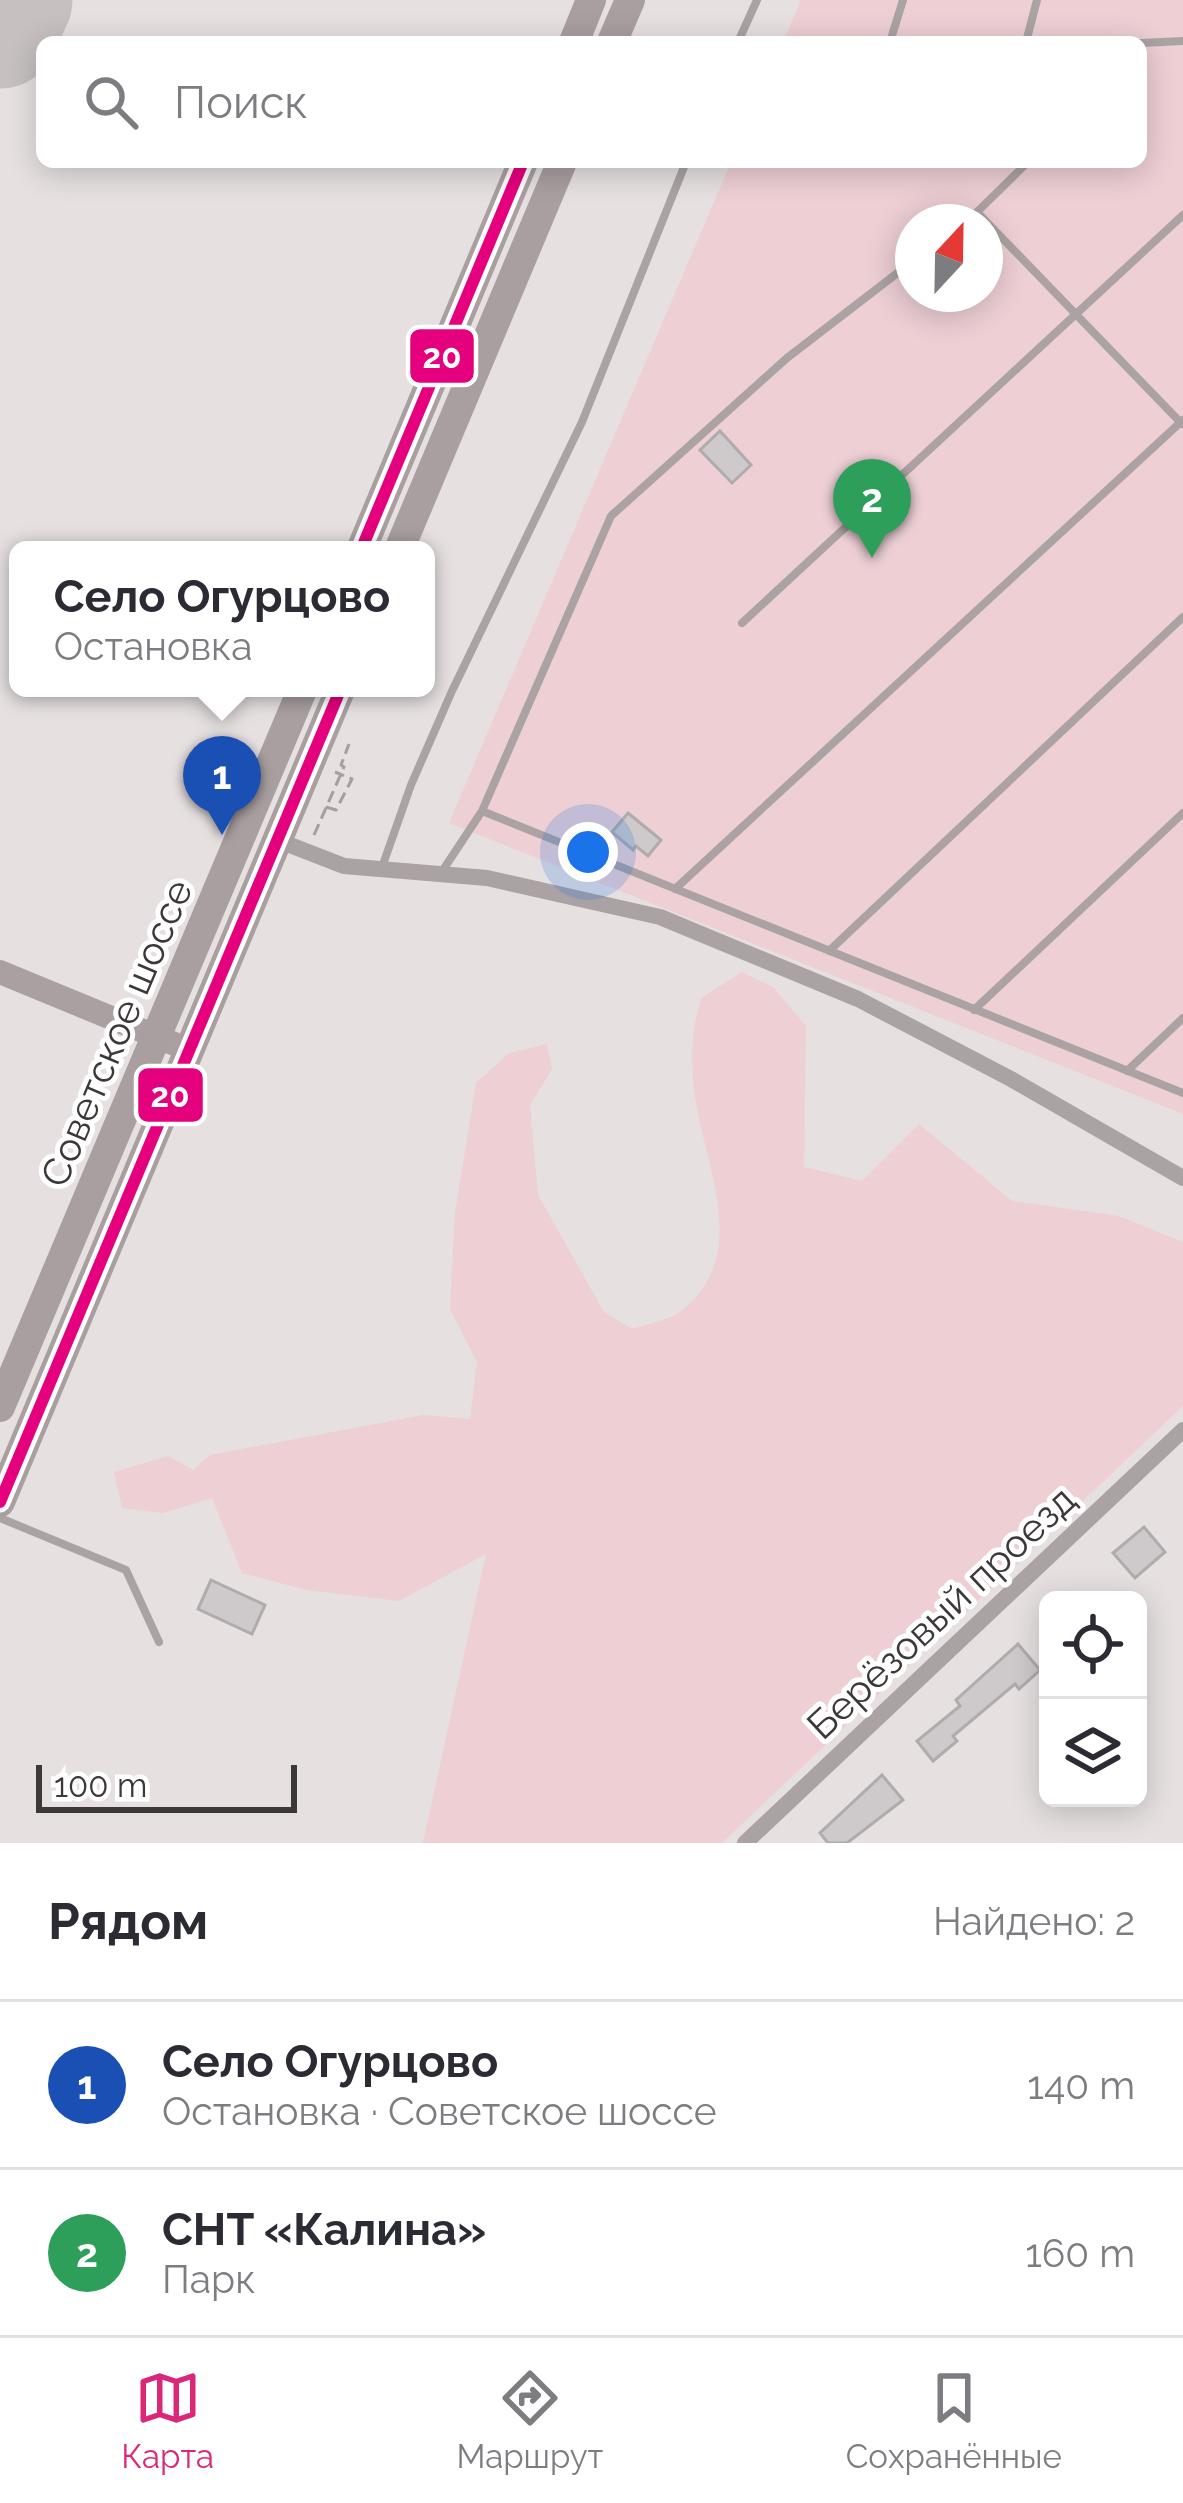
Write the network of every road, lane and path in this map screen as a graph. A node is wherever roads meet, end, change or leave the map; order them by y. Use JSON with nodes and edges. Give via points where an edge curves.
{"nodes":[{"id":1,"x":591,"y":0,"type":"edge"},
{"id":2,"x":630,"y":0,"type":"edge"},
{"id":3,"x":757,"y":0,"type":"edge"},
{"id":4,"x":903,"y":0,"type":"edge"},
{"id":5,"x":1037,"y":0,"type":"edge"},
{"id":6,"x":576,"y":36,"type":"edge"},
{"id":7,"x":615,"y":36,"type":"edge"},
{"id":8,"x":741,"y":36,"type":"edge"},
{"id":9,"x":892,"y":36,"type":"edge"},
{"id":10,"x":1028,"y":36,"type":"edge"},
{"id":11,"x":1183,"y":40,"type":"edge"},
{"id":12,"x":1147,"y":45,"type":"edge"},
{"id":13,"x":521,"y":168,"type":"edge"},
{"id":14,"x":559,"y":168,"type":"edge"},
{"id":15,"x":684,"y":168,"type":"edge"},
{"id":16,"x":1022,"y":168,"type":"edge"},
{"id":17,"x":985,"y":204,"type":"edge"},
{"id":18,"x":1183,"y":215,"type":"edge"},
{"id":19,"x":1003,"y":239,"type":"edge"},
{"id":20,"x":895,"y":275,"type":"edge"},
{"id":21,"x":1075,"y":314,"type":"junction"},
{"id":22,"x":1182,"y":422,"type":"edge"},
{"id":23,"x":365,"y":541,"type":"edge"},
{"id":24,"x":403,"y":541,"type":"edge"},
{"id":25,"x":1183,"y":617,"type":"edge"},
{"id":26,"x":742,"y":622,"type":"dead end"},
{"id":27,"x":299,"y":697,"type":"edge"},
{"id":28,"x":337,"y":697,"type":"edge"},
{"id":29,"x":349,"y":745,"type":"dead end"},
{"id":30,"x":352,"y":779,"type":"dead end"},
{"id":31,"x":326,"y":807,"type":"junction"},
{"id":32,"x":482,"y":811,"type":"junction"},
{"id":33,"x":1183,"y":813,"type":"edge"},
{"id":34,"x":278,"y":840,"type":"junction"},
{"id":35,"x":326,"y":859,"type":"junction"},
{"id":36,"x":381,"y":870,"type":"junction"},
{"id":37,"x":440,"y":874,"type":"junction"},
{"id":38,"x":675,"y":889,"type":"junction"},
{"id":39,"x":829,"y":951,"type":"junction"},
{"id":40,"x":0,"y":972,"type":"edge"},
{"id":41,"x":974,"y":1010,"type":"junction"},
{"id":42,"x":1183,"y":1018,"type":"edge"},
{"id":43,"x":157,"y":1036,"type":"junction"},
{"id":44,"x":189,"y":1050,"type":"junction"},
{"id":45,"x":1126,"y":1071,"type":"junction"},
{"id":46,"x":1183,"y":1094,"type":"edge"},
{"id":47,"x":1183,"y":1178,"type":"edge"},
{"id":48,"x":0,"y":1407,"type":"edge"},
{"id":49,"x":1183,"y":1430,"type":"edge"},
{"id":50,"x":0,"y":1502,"type":"edge"},
{"id":51,"x":0,"y":1518,"type":"edge"},
{"id":52,"x":159,"y":1642,"type":"dead end"},
{"id":53,"x":745,"y":1843,"type":"edge"}],
"edges":[{"from":1,"to":6,"type":"highway"},
{"from":2,"to":7,"type":"highway"},
{"from":3,"to":8,"type":"lane"},
{"from":4,"to":9,"type":"lane"},
{"from":5,"to":10,"type":"lane"},
{"from":11,"to":12,"type":"lane"},
{"from":13,"to":23,"type":"highway"},
{"from":14,"to":24,"type":"highway"},
{"from":15,"to":36,"type":"lane","via":[[582,422],[452,691]]},
{"from":16,"to":17,"type":"lane"},
{"from":18,"to":21,"type":"lane"},
{"from":19,"to":21,"type":"lane"},
{"from":20,"to":32,"type":"lane","via":[[787,358],[611,516]]},
{"from":21,"to":22,"type":"lane"},
{"from":21,"to":26,"type":"lane"},
{"from":22,"to":38,"type":"lane"},
{"from":25,"to":39,"type":"lane"},
{"from":27,"to":43,"type":"highway","name":"Советское шоссе"},
{"from":28,"to":34,"type":"highway","name":"Советское шоссе"},
{"from":29,"to":31,"type":"path"},
{"from":30,"to":31,"type":"path","via":[[336,810]]},
{"from":31,"to":35,"type":"path","via":[[313,844]]},
{"from":32,"to":37,"type":"lane"},
{"from":32,"to":38,"type":"lane"},
{"from":33,"to":41,"type":"lane"},
{"from":34,"to":35,"type":"street"},
{"from":34,"to":44,"type":"highway","name":"Советское шоссе"},
{"from":35,"to":36,"type":"street"},
{"from":36,"to":37,"type":"street"},
{"from":37,"to":47,"type":"street","via":[[660,917],[858,999]]},
{"from":38,"to":39,"type":"lane"},
{"from":39,"to":41,"type":"lane"},
{"from":40,"to":43,"type":"street"},
{"from":41,"to":45,"type":"lane"},
{"from":42,"to":45,"type":"lane"},
{"from":43,"to":44,"type":"street"},
{"from":43,"to":48,"type":"highway","name":"Советское шоссе"},
{"from":44,"to":50,"type":"highway","name":"Советское шоссе"},
{"from":45,"to":46,"type":"lane"},
{"from":49,"to":53,"type":"street","name":"Берёзовый проезд"},
{"from":51,"to":52,"type":"lane","via":[[126,1570]]}]}
